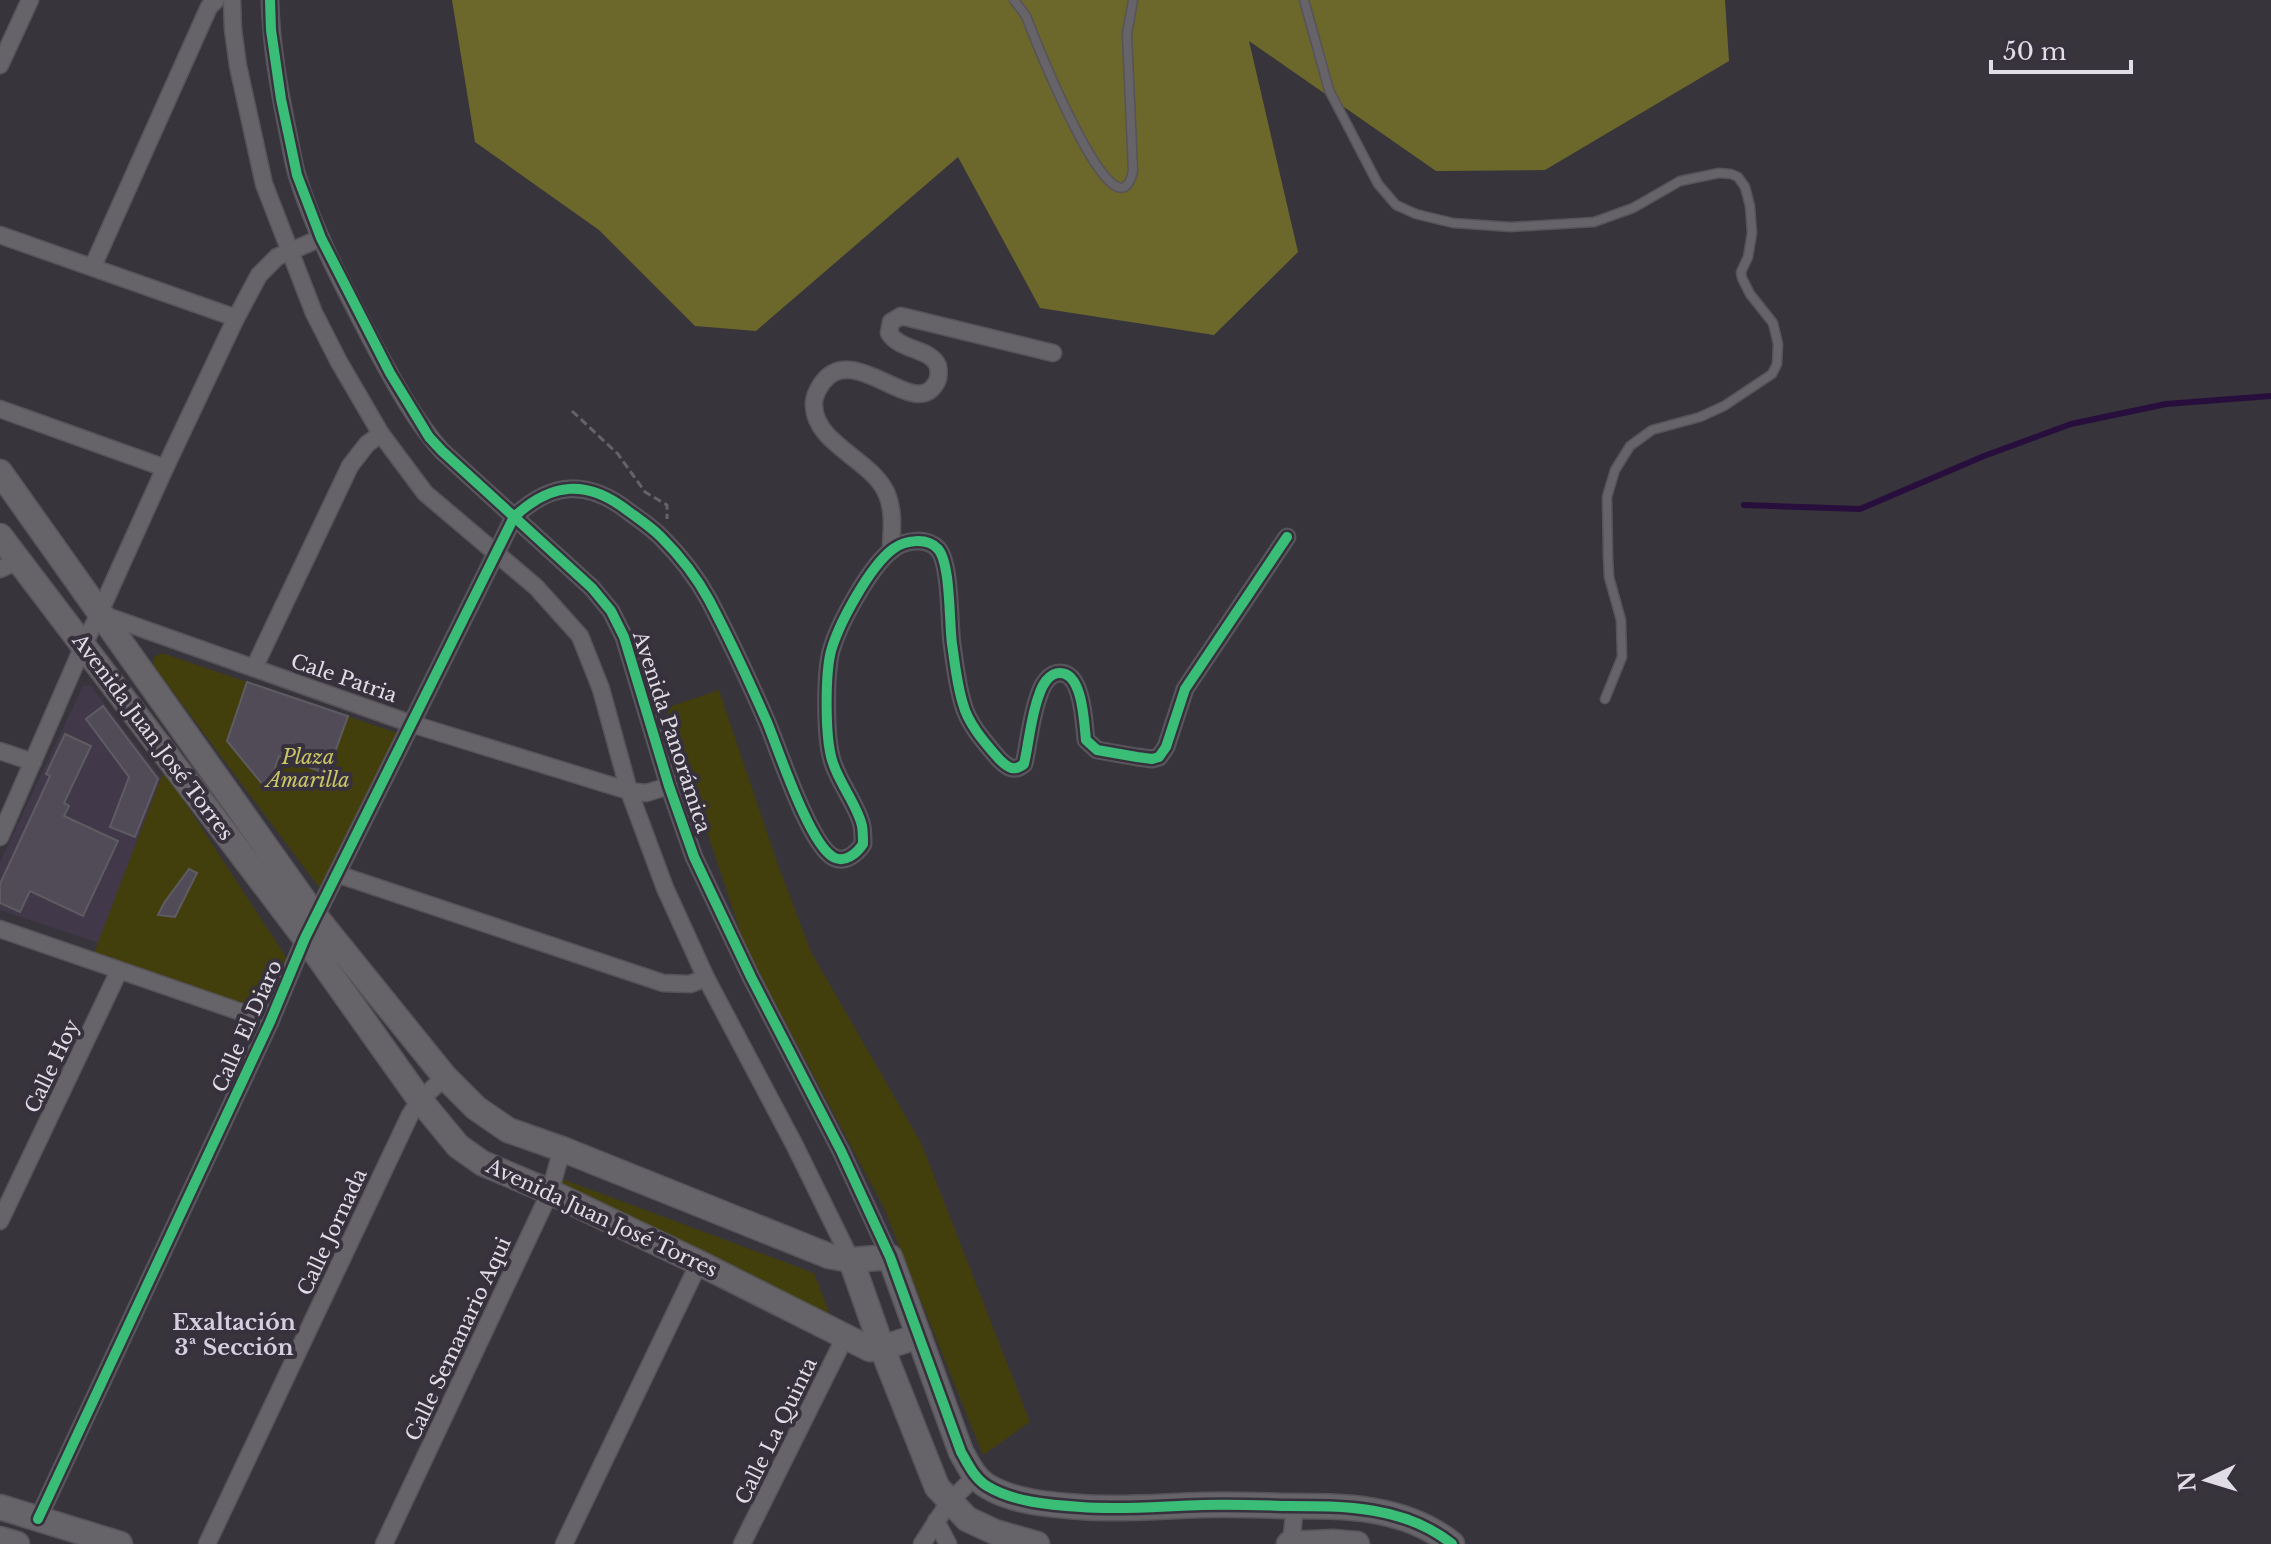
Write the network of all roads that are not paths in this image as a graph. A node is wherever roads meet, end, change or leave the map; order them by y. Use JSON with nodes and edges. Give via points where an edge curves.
{"nodes":[{"id":1,"x":30,"y":0,"type":"edge"},
{"id":2,"x":216,"y":0,"type":"edge"},
{"id":3,"x":232,"y":0,"type":"edge"},
{"id":4,"x":270,"y":0,"type":"edge"},
{"id":5,"x":1014,"y":0,"type":"edge"},
{"id":6,"x":1133,"y":0,"type":"edge"},
{"id":7,"x":1304,"y":0,"type":"edge"},
{"id":8,"x":0,"y":65,"type":"edge"},
{"id":9,"x":0,"y":235,"type":"edge"},
{"id":10,"x":321,"y":238,"type":"junction"},
{"id":11,"x":290,"y":252,"type":"junction"},
{"id":12,"x":93,"y":266,"type":"junction"},
{"id":13,"x":236,"y":318,"type":"junction"},
{"id":14,"x":1053,"y":353,"type":"dead end"},
{"id":15,"x":0,"y":409,"type":"edge"},
{"id":16,"x":381,"y":434,"type":"junction"},
{"id":17,"x":165,"y":468,"type":"junction"},
{"id":18,"x":0,"y":472,"type":"edge"},
{"id":19,"x":514,"y":517,"type":"junction"},
{"id":20,"x":0,"y":536,"type":"edge"},
{"id":21,"x":1287,"y":537,"type":"dead end"},
{"id":22,"x":893,"y":549,"type":"junction"},
{"id":23,"x":496,"y":552,"type":"junction"},
{"id":24,"x":9,"y":565,"type":"edge"},
{"id":25,"x":99,"y":614,"type":"junction"},
{"id":26,"x":84,"y":644,"type":"junction"},
{"id":27,"x":254,"y":668,"type":"junction"},
{"id":28,"x":1605,"y":699,"type":"dead end"},
{"id":29,"x":412,"y":724,"type":"junction"},
{"id":30,"x":0,"y":751,"type":"edge"},
{"id":31,"x":33,"y":762,"type":"junction"},
{"id":32,"x":669,"y":786,"type":"junction"},
{"id":33,"x":629,"y":791,"type":"junction"},
{"id":34,"x":0,"y":837,"type":"edge"},
{"id":35,"x":337,"y":874,"type":"junction"},
{"id":36,"x":315,"y":916,"type":"junction"},
{"id":37,"x":0,"y":929,"type":"edge"},
{"id":38,"x":305,"y":938,"type":"junction"},
{"id":39,"x":119,"y":971,"type":"junction"},
{"id":40,"x":706,"y":978,"type":"junction"},
{"id":41,"x":270,"y":1022,"type":"junction"},
{"id":42,"x":445,"y":1077,"type":"junction"},
{"id":43,"x":420,"y":1100,"type":"junction"},
{"id":44,"x":562,"y":1149,"type":"junction"},
{"id":45,"x":550,"y":1192,"type":"junction"},
{"id":46,"x":0,"y":1221,"type":"edge"},
{"id":47,"x":890,"y":1257,"type":"junction"},
{"id":48,"x":851,"y":1260,"type":"junction"},
{"id":49,"x":699,"y":1263,"type":"junction"},
{"id":50,"x":919,"y":1336,"type":"junction"},
{"id":51,"x":845,"y":1337,"type":"junction"},
{"id":52,"x":882,"y":1348,"type":"junction"},
{"id":53,"x":976,"y":1476,"type":"junction"},
{"id":54,"x":1295,"y":1506,"type":"junction"},
{"id":55,"x":0,"y":1507,"type":"edge"},
{"id":56,"x":943,"y":1512,"type":"junction"},
{"id":57,"x":38,"y":1519,"type":"junction"},
{"id":58,"x":0,"y":1539,"type":"edge"},
{"id":59,"x":17,"y":1544,"type":"edge"},
{"id":60,"x":120,"y":1544,"type":"edge"},
{"id":61,"x":207,"y":1544,"type":"edge"},
{"id":62,"x":384,"y":1544,"type":"edge"},
{"id":63,"x":564,"y":1544,"type":"edge"},
{"id":64,"x":742,"y":1544,"type":"edge"},
{"id":65,"x":922,"y":1544,"type":"edge"},
{"id":66,"x":948,"y":1544,"type":"edge"},
{"id":67,"x":1037,"y":1544,"type":"edge"},
{"id":68,"x":1290,"y":1544,"type":"edge"},
{"id":69,"x":1357,"y":1544,"type":"edge"},
{"id":70,"x":1452,"y":1544,"type":"edge"}],
"edges":[{"from":1,"to":8,"type":"street"},
{"from":2,"to":12,"type":"street"},
{"from":3,"to":11,"type":"street","via":[[238,66],[264,184]]},
{"from":4,"to":10,"type":"street","name":"Avenida Panorámica","via":[[281,99],[297,175]]},
{"from":5,"to":6,"type":"lane","via":[[1080,139],[1107,180],[1123,187],[1133,171],[1127,34]]},
{"from":7,"to":28,"type":"lane","via":[[1329,90],[1378,184],[1396,205],[1416,214],[1511,227],[1594,222],[1633,208],[1680,181],[1731,174],[1745,187],[1752,233],[1742,278],[1773,323],[1777,364],[1772,374],[1724,406],[1652,430],[1630,446],[1615,470],[1607,497],[1608,556],[1621,620],[1622,657]]},
{"from":9,"to":12,"type":"street"},
{"from":10,"to":11,"type":"street"},
{"from":10,"to":19,"type":"street","name":"Avenida Panorámica","via":[[429,437]]},
{"from":11,"to":13,"type":"street","via":[[266,265]]},
{"from":11,"to":16,"type":"street","via":[[314,313]]},
{"from":12,"to":13,"type":"street"},
{"from":13,"to":17,"type":"street"},
{"from":14,"to":22,"type":"street","via":[[901,316],[891,322],[894,342],[925,354],[939,368],[938,381],[929,392],[909,393],[859,370],[840,371],[824,380],[815,397],[818,424],[885,491]]},
{"from":15,"to":17,"type":"street"},
{"from":16,"to":23,"type":"street","via":[[425,493]]},
{"from":16,"to":27,"type":"street","via":[[350,466]]},
{"from":17,"to":25,"type":"street"},
{"from":18,"to":25,"type":"street","name":"Avenida Juan José Torres"},
{"from":19,"to":22,"type":"street","via":[[544,496],[589,489],[610,497],[661,537],[708,597],[812,831],[824,849],[843,860],[863,844],[862,823],[828,745],[831,654],[876,565]]},
{"from":19,"to":23,"type":"street","name":"Calle El Diaro"},
{"from":19,"to":32,"type":"street","name":"Avenida Panorámica","via":[[611,611],[624,637]]},
{"from":20,"to":24,"type":"street","name":"Avenida Juan José Torres"},
{"from":21,"to":22,"type":"street","via":[[1185,689],[1159,757],[1090,745],[1079,691],[1073,679],[1055,673],[1038,695],[1024,764],[1018,769],[1006,766],[985,743],[963,707],[939,550],[926,541]]},
{"from":23,"to":29,"type":"street","name":"Calle El Diaro"},
{"from":23,"to":33,"type":"street","via":[[580,636],[601,689]]},
{"from":24,"to":26,"type":"street","name":"Avenida Juan José Torres"},
{"from":25,"to":26,"type":"street"},
{"from":25,"to":27,"type":"street","name":"Cale Patria"},
{"from":25,"to":36,"type":"street","name":"Avenida Juan José Torres"},
{"from":26,"to":31,"type":"street"},
{"from":26,"to":38,"type":"street","name":"Avenida Juan José Torres"},
{"from":27,"to":29,"type":"street","name":"Cale Patria"},
{"from":29,"to":33,"type":"street","name":"Cale Patria"},
{"from":29,"to":35,"type":"street","name":"Calle El Diaro"},
{"from":30,"to":31,"type":"street"},
{"from":31,"to":34,"type":"street"},
{"from":32,"to":33,"type":"street","name":"Cale Patria","via":[[646,793]]},
{"from":32,"to":47,"type":"street","name":"Avenida Panorámica","via":[[701,871]]},
{"from":33,"to":40,"type":"street"},
{"from":35,"to":36,"type":"street","name":"Calle El Diaro"},
{"from":35,"to":40,"type":"street","via":[[663,983],[690,984]]},
{"from":36,"to":38,"type":"street","name":"Calle El Diaro"},
{"from":36,"to":42,"type":"street","name":"Avenida Juan José Torres"},
{"from":37,"to":39,"type":"street"},
{"from":38,"to":41,"type":"street","name":"Calle El Diaro"},
{"from":38,"to":43,"type":"street","name":"Avenida Juan José Torres"},
{"from":39,"to":41,"type":"street"},
{"from":39,"to":46,"type":"street","name":"Calle Hoy"},
{"from":40,"to":48,"type":"street"},
{"from":41,"to":57,"type":"street","name":"Calle El Diaro"},
{"from":42,"to":43,"type":"street","name":"Calle Jornada"},
{"from":42,"to":44,"type":"street","name":"Avenida Juan José Torres","via":[[491,1120]]},
{"from":43,"to":45,"type":"street","name":"Avenida Juan José Torres","via":[[458,1146],[482,1163]]},
{"from":43,"to":61,"type":"street","name":"Calle Jornada"},
{"from":44,"to":45,"type":"street","name":"Calle Semanario Aqui"},
{"from":44,"to":48,"type":"street","name":"Avenida Juan José Torres","via":[[829,1256]]},
{"from":45,"to":49,"type":"street","name":"Avenida Juan José Torres"},
{"from":45,"to":62,"type":"street","name":"Calle Semanario Aqui"},
{"from":47,"to":48,"type":"street","name":"Avenida Juan José Torres"},
{"from":47,"to":50,"type":"street"},
{"from":48,"to":52,"type":"street"},
{"from":49,"to":51,"type":"street","name":"Avenida Juan José Torres"},
{"from":49,"to":63,"type":"street"},
{"from":50,"to":52,"type":"street"},
{"from":50,"to":53,"type":"street","via":[[961,1452]]},
{"from":51,"to":52,"type":"street","name":"Avenida Juan José Torres","via":[[870,1349]]},
{"from":51,"to":64,"type":"street","name":"Calle La Quinta"},
{"from":52,"to":56,"type":"street"},
{"from":53,"to":54,"type":"street","via":[[998,1492],[1058,1505]]},
{"from":53,"to":56,"type":"street"},
{"from":54,"to":68,"type":"street"},
{"from":54,"to":70,"type":"street","via":[[1364,1508],[1405,1518]]},
{"from":55,"to":57,"type":"street"},
{"from":56,"to":65,"type":"street"},
{"from":56,"to":66,"type":"street"},
{"from":56,"to":67,"type":"street"},
{"from":57,"to":60,"type":"street"},
{"from":58,"to":59,"type":"street"},
{"from":68,"to":69,"type":"street"}]}
